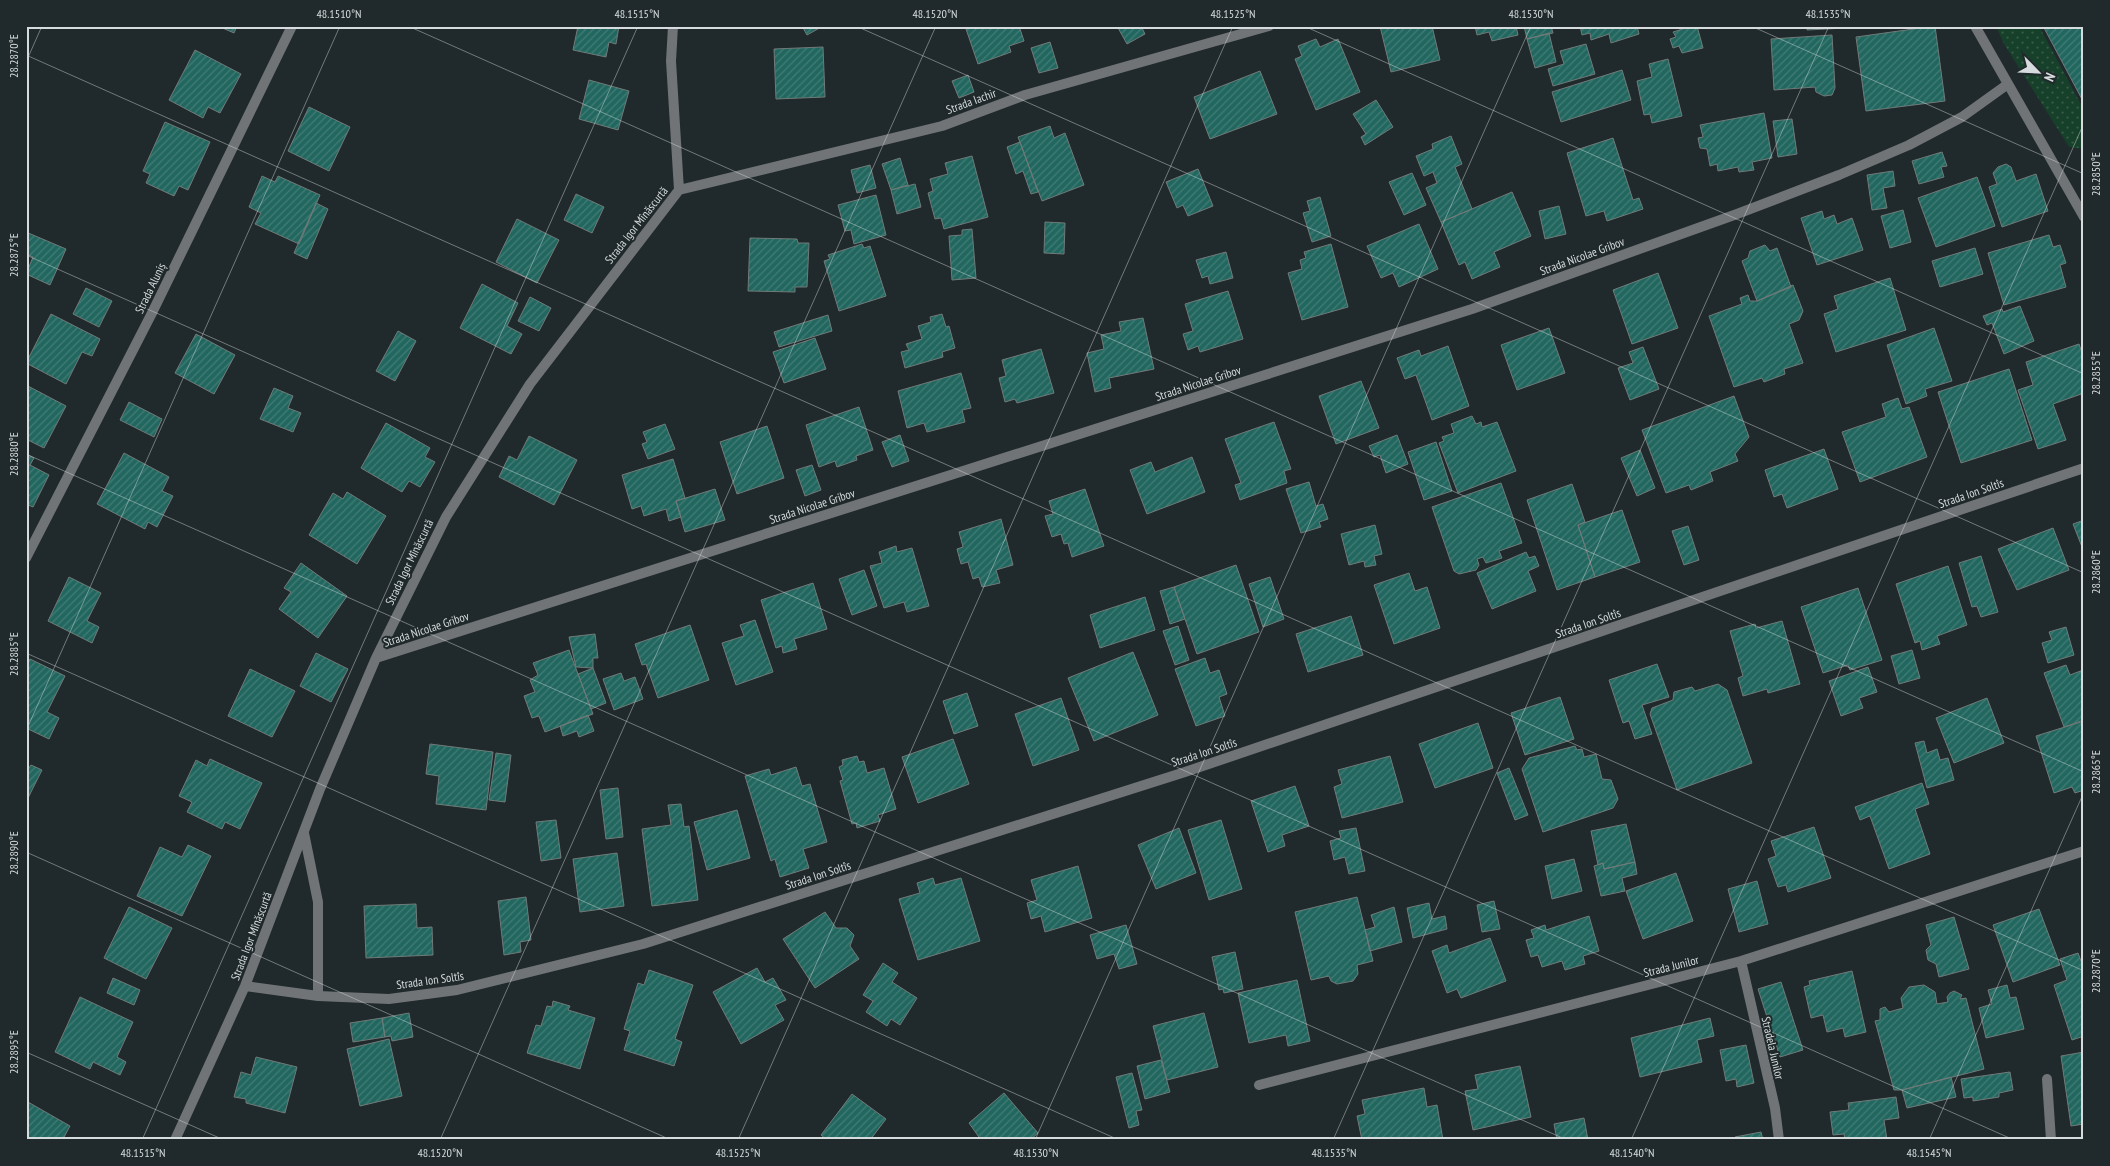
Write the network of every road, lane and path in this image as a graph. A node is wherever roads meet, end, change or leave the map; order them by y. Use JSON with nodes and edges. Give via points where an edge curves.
{"nodes":[{"id":1,"x":292,"y":26,"type":"edge"},
{"id":2,"x":673,"y":26,"type":"edge"},
{"id":3,"x":1269,"y":26,"type":"edge"},
{"id":4,"x":1975,"y":26,"type":"edge"},
{"id":5,"x":2008,"y":84,"type":"junction"},
{"id":6,"x":679,"y":190,"type":"junction"},
{"id":7,"x":2084,"y":217,"type":"edge"},
{"id":8,"x":2084,"y":468,"type":"edge"},
{"id":9,"x":26,"y":558,"type":"edge"},
{"id":10,"x":376,"y":658,"type":"junction"},
{"id":11,"x":304,"y":832,"type":"junction"},
{"id":12,"x":2084,"y":852,"type":"edge"},
{"id":13,"x":1741,"y":961,"type":"junction"},
{"id":14,"x":245,"y":986,"type":"junction"},
{"id":15,"x":318,"y":996,"type":"junction"},
{"id":16,"x":2048,"y":1079,"type":"dead end"},
{"id":17,"x":1259,"y":1085,"type":"dead end"},
{"id":18,"x":175,"y":1140,"type":"edge"},
{"id":19,"x":1779,"y":1140,"type":"edge"},
{"id":20,"x":2051,"y":1140,"type":"edge"}],
"edges":[{"from":1,"to":9,"type":"street","name":"Strada Aluniș","via":[[152,313]]},
{"from":2,"to":6,"type":"street","name":"Strada Igor Mînăscurtă","via":[[670,61]]},
{"from":3,"to":6,"type":"street","name":"Strada Iachir","via":[[1025,95],[942,126]]},
{"from":4,"to":5,"type":"street"},
{"from":5,"to":7,"type":"street"},
{"from":5,"to":10,"type":"street","name":"Strada Nicolae Gribov","via":[[1962,117],[1909,145],[1839,175],[1472,309]]},
{"from":6,"to":10,"type":"street","name":"Strada Igor Mînăscurtă","via":[[525,392],[446,517]]},
{"from":8,"to":15,"type":"street","name":"Strada Ion Soltîs","via":[[1194,769],[643,944],[458,990],[389,999]]},
{"from":10,"to":11,"type":"street","name":"Strada Igor Mînăscurtă"},
{"from":11,"to":14,"type":"street","name":"Strada Igor Mînăscurtă"},
{"from":11,"to":15,"type":"street","via":[[318,902]]},
{"from":12,"to":13,"type":"street","name":"Strada Junilor"},
{"from":13,"to":17,"type":"street","name":"Strada Junilor"},
{"from":13,"to":19,"type":"street","name":"Stradela Junilor","via":[[1775,1108]]},
{"from":14,"to":15,"type":"street","name":"Strada Ion Soltîs"},
{"from":14,"to":18,"type":"street","name":"Strada Igor Mînăscurtă"},
{"from":16,"to":20,"type":"street"}]}
